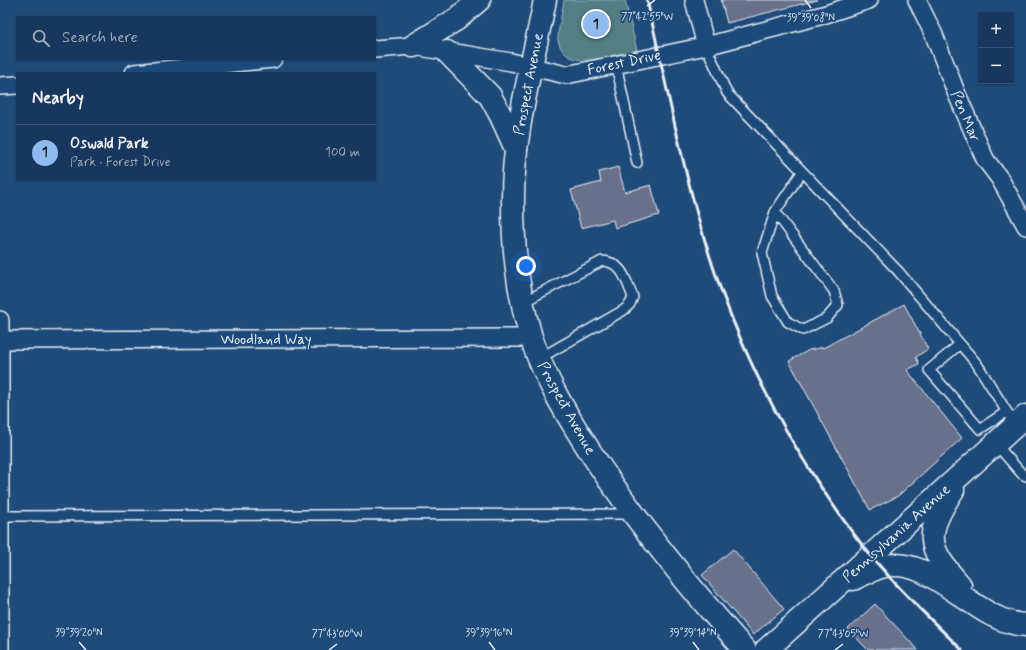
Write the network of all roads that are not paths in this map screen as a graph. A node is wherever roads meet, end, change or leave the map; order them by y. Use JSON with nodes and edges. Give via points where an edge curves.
{"nodes":[{"id":1,"x":479,"y":0,"type":"edge"},
{"id":2,"x":545,"y":0,"type":"edge"},
{"id":3,"x":694,"y":0,"type":"edge"},
{"id":4,"x":869,"y":0,"type":"edge"},
{"id":5,"x":916,"y":0,"type":"edge"},
{"id":6,"x":413,"y":46,"type":"junction"},
{"id":7,"x":706,"y":46,"type":"junction"},
{"id":8,"x":376,"y":49,"type":"edge"},
{"id":9,"x":447,"y":52,"type":"junction"},
{"id":10,"x":263,"y":60,"type":"edge"},
{"id":11,"x":616,"y":64,"type":"junction"},
{"id":12,"x":532,"y":67,"type":"junction"},
{"id":13,"x":144,"y":72,"type":"edge"},
{"id":14,"x":16,"y":85,"type":"edge"},
{"id":15,"x":0,"y":86,"type":"edge"},
{"id":16,"x":516,"y":150,"type":"junction"},
{"id":17,"x":637,"y":163,"type":"dead end"},
{"id":18,"x":802,"y":172,"type":"junction"},
{"id":19,"x":775,"y":212,"type":"junction"},
{"id":20,"x":1026,"y":226,"type":"edge"},
{"id":21,"x":522,"y":302,"type":"junction"},
{"id":22,"x":0,"y":320,"type":"edge"},
{"id":23,"x":532,"y":338,"type":"junction"},
{"id":24,"x":1,"y":340,"type":"edge"},
{"id":25,"x":960,"y":344,"type":"junction"},
{"id":26,"x":540,"y":358,"type":"junction"},
{"id":27,"x":1016,"y":418,"type":"edge"},
{"id":28,"x":995,"y":443,"type":"junction"},
{"id":29,"x":967,"y":468,"type":"junction"},
{"id":30,"x":1026,"y":476,"type":"edge"},
{"id":31,"x":633,"y":514,"type":"junction"},
{"id":32,"x":0,"y":516,"type":"edge"},
{"id":33,"x":839,"y":586,"type":"junction"},
{"id":34,"x":986,"y":613,"type":"junction"},
{"id":35,"x":1026,"y":625,"type":"edge"},
{"id":36,"x":0,"y":650,"type":"edge"},
{"id":37,"x":745,"y":650,"type":"edge"},
{"id":38,"x":766,"y":650,"type":"edge"}],
"edges":[{"from":1,"to":6,"type":"street","via":[[457,19]]},
{"from":2,"to":12,"type":"street","name":"Prospect Avenue"},
{"from":3,"to":7,"type":"street"},
{"from":4,"to":7,"type":"street","name":"Forest Drive"},
{"from":5,"to":20,"type":"street","name":"Pen Mar","via":[[934,35],[985,159],[1000,179]]},
{"from":6,"to":8,"type":"street","name":"Forest Drive"},
{"from":6,"to":9,"type":"street","name":"Forest Drive"},
{"from":7,"to":11,"type":"street","name":"Forest Drive"},
{"from":7,"to":18,"type":"lane","via":[[727,93]]},
{"from":9,"to":12,"type":"street","name":"Forest Drive"},
{"from":9,"to":16,"type":"street","via":[[490,96]]},
{"from":10,"to":13,"type":"street"},
{"from":11,"to":12,"type":"street","name":"Forest Drive","via":[[566,74]]},
{"from":11,"to":17,"type":"lane"},
{"from":12,"to":16,"type":"street","name":"Prospect Avenue","via":[[522,105]]},
{"from":14,"to":15,"type":"street"},
{"from":16,"to":21,"type":"street","name":"Prospect Avenue","via":[[514,245]]},
{"from":18,"to":19,"type":"lane"},
{"from":18,"to":25,"type":"lane","via":[[898,271]]},
{"from":19,"to":19,"type":"lane","via":[[762,254],[770,289],[788,322],[803,330],[827,318],[838,304],[834,291]]},
{"from":21,"to":23,"type":"street","name":"Prospect Avenue"},
{"from":21,"to":26,"type":"lane","via":[[602,261],[610,261],[618,266],[633,297],[624,310]]},
{"from":22,"to":24,"type":"street"},
{"from":23,"to":24,"type":"street","name":"Woodland Way"},
{"from":23,"to":26,"type":"street","name":"Prospect Avenue"},
{"from":24,"to":32,"type":"street"},
{"from":25,"to":27,"type":"lane"},
{"from":25,"to":27,"type":"lane","via":[[929,370],[980,429]]},
{"from":26,"to":31,"type":"street","name":"Prospect Avenue","via":[[572,424]]},
{"from":27,"to":28,"type":"street","name":"Pennsylvania Avenue"},
{"from":28,"to":29,"type":"street","name":"Pennsylvania Avenue"},
{"from":28,"to":30,"type":"lane"},
{"from":29,"to":33,"type":"street","name":"Pennsylvania Avenue"},
{"from":29,"to":34,"type":"street","via":[[933,526],[934,549],[941,564]]},
{"from":31,"to":32,"type":"lane"},
{"from":31,"to":37,"type":"street","name":"Prospect Avenue","via":[[692,591]]},
{"from":32,"to":36,"type":"street"},
{"from":33,"to":34,"type":"street","via":[[881,567],[896,565],[913,568],[931,575]]},
{"from":33,"to":38,"type":"street","name":"Pennsylvania Avenue"},
{"from":34,"to":35,"type":"street","via":[[1001,621]]}]}
